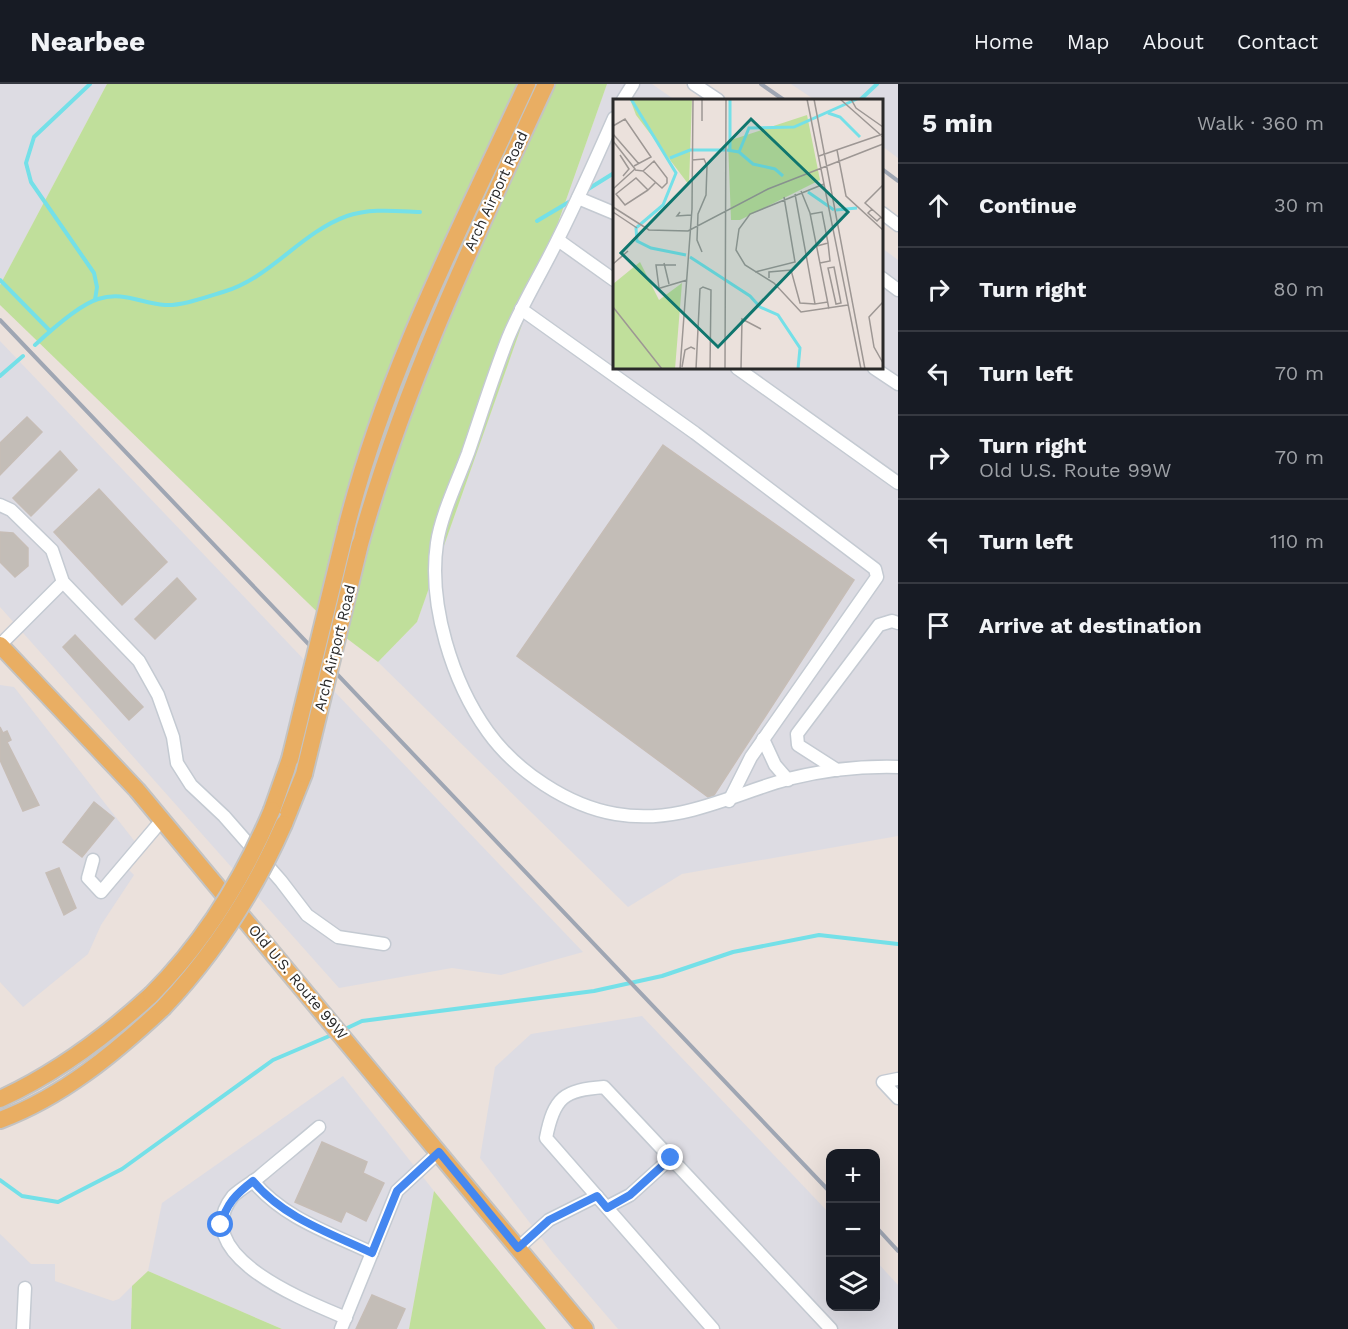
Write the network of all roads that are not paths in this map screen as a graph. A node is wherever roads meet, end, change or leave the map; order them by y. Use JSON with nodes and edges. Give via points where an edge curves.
{"nodes":[{"id":1,"x":527,"y":84,"type":"edge"},
{"id":2,"x":546,"y":84,"type":"edge"},
{"id":3,"x":633,"y":84,"type":"edge"},
{"id":4,"x":694,"y":84,"type":"edge"},
{"id":5,"x":624,"y":99,"type":"edge"},
{"id":6,"x":716,"y":99,"type":"edge"},
{"id":7,"x":613,"y":122,"type":"edge"},
{"id":8,"x":578,"y":198,"type":"junction"},
{"id":9,"x":613,"y":212,"type":"edge"},
{"id":10,"x":883,"y":214,"type":"edge"},
{"id":11,"x":898,"y":225,"type":"edge"},
{"id":12,"x":558,"y":240,"type":"junction"},
{"id":13,"x":613,"y":279,"type":"edge"},
{"id":14,"x":883,"y":279,"type":"edge"},
{"id":15,"x":898,"y":290,"type":"edge"},
{"id":16,"x":521,"y":309,"type":"junction"},
{"id":17,"x":738,"y":369,"type":"edge"},
{"id":18,"x":876,"y":369,"type":"edge"},
{"id":19,"x":898,"y":384,"type":"edge"},
{"id":20,"x":898,"y":483,"type":"edge"},
{"id":21,"x":0,"y":505,"type":"edge"},
{"id":22,"x":63,"y":582,"type":"junction"},
{"id":23,"x":898,"y":623,"type":"edge"},
{"id":24,"x":0,"y":645,"type":"edge"},
{"id":25,"x":763,"y":739,"type":"junction"},
{"id":26,"x":898,"y":767,"type":"edge"},
{"id":27,"x":837,"y":770,"type":"junction"},
{"id":28,"x":788,"y":780,"type":"junction"},
{"id":29,"x":729,"y":801,"type":"junction"},
{"id":30,"x":162,"y":819,"type":"junction"},
{"id":31,"x":93,"y":860,"type":"dead end"},
{"id":32,"x":384,"y":944,"type":"dead end"},
{"id":33,"x":898,"y":1078,"type":"edge"},
{"id":34,"x":898,"y":1098,"type":"edge"},
{"id":35,"x":0,"y":1099,"type":"edge"},
{"id":36,"x":0,"y":1120,"type":"edge"},
{"id":37,"x":319,"y":1127,"type":"dead end"},
{"id":38,"x":439,"y":1152,"type":"junction"},
{"id":39,"x":671,"y":1158,"type":"junction"},
{"id":40,"x":253,"y":1181,"type":"junction"},
{"id":41,"x":597,"y":1196,"type":"junction"},
{"id":42,"x":607,"y":1208,"type":"junction"},
{"id":43,"x":518,"y":1248,"type":"junction"},
{"id":44,"x":372,"y":1253,"type":"junction"},
{"id":45,"x":25,"y":1288,"type":"dead end"},
{"id":46,"x":344,"y":1324,"type":"edge"},
{"id":47,"x":24,"y":1329,"type":"edge"},
{"id":48,"x":585,"y":1329,"type":"edge"},
{"id":49,"x":713,"y":1329,"type":"edge"},
{"id":50,"x":831,"y":1329,"type":"edge"}],
"edges":[{"from":1,"to":35,"type":"main road","name":"Arch Airport Road","bridge":true,"via":[[409,344],[379,423],[346,529],[290,759],[259,842],[220,910],[186,957],[151,995],[75,1058]]},
{"from":2,"to":36,"type":"main road","name":"Arch Airport Road","bridge":true,"via":[[425,352],[388,450],[360,544],[304,774],[248,896],[203,962],[163,1008],[101,1062],[34,1105]]},
{"from":3,"to":5,"type":"street"},
{"from":4,"to":6,"type":"street"},
{"from":7,"to":8,"type":"street"},
{"from":8,"to":9,"type":"street"},
{"from":8,"to":12,"type":"street"},
{"from":10,"to":11,"type":"street"},
{"from":12,"to":13,"type":"street"},
{"from":12,"to":16,"type":"street"},
{"from":14,"to":15,"type":"street"},
{"from":16,"to":25,"type":"street","via":[[695,433],[875,569],[876,577]]},
{"from":16,"to":29,"type":"street","via":[[437,541],[435,579],[453,667],[474,713],[493,740],[538,780],[577,802],[615,814],[650,816],[703,809]]},
{"from":17,"to":20,"type":"street"},
{"from":18,"to":19,"type":"street"},
{"from":21,"to":22,"type":"street","via":[[11,510],[52,550]]},
{"from":22,"to":24,"type":"street"},
{"from":22,"to":32,"type":"street","via":[[139,661],[158,695],[173,737],[177,763],[191,785],[224,816],[307,915],[338,937]]},
{"from":23,"to":27,"type":"street","via":[[879,625],[797,734],[798,745]]},
{"from":24,"to":30,"type":"main road","name":"Old U.S. Route 99W"},
{"from":25,"to":28,"type":"street","via":[[775,765]]},
{"from":25,"to":29,"type":"street","via":[[738,778]]},
{"from":26,"to":27,"type":"street"},
{"from":27,"to":28,"type":"street"},
{"from":28,"to":29,"type":"street"},
{"from":30,"to":31,"type":"street","via":[[100,892],[88,878]]},
{"from":30,"to":38,"type":"main road","name":"Old U.S. Route 99W"},
{"from":33,"to":34,"type":"street","via":[[883,1083]]},
{"from":37,"to":40,"type":"street"},
{"from":38,"to":43,"type":"main road","name":"Old U.S. Route 99W"},
{"from":38,"to":44,"type":"street","via":[[397,1191]]},
{"from":39,"to":41,"type":"street","via":[[604,1088],[576,1089],[551,1110],[546,1138]]},
{"from":39,"to":42,"type":"street","via":[[630,1195]]},
{"from":39,"to":50,"type":"street"},
{"from":40,"to":44,"type":"street","via":[[289,1214]]},
{"from":40,"to":46,"type":"street","via":[[234,1195],[224,1211],[224,1242],[253,1270]]},
{"from":41,"to":42,"type":"street"},
{"from":41,"to":43,"type":"street","via":[[549,1220]]},
{"from":42,"to":49,"type":"street"},
{"from":43,"to":48,"type":"main road","name":"Old U.S. Route 99W"},
{"from":44,"to":46,"type":"street"},
{"from":45,"to":47,"type":"street"}]}
